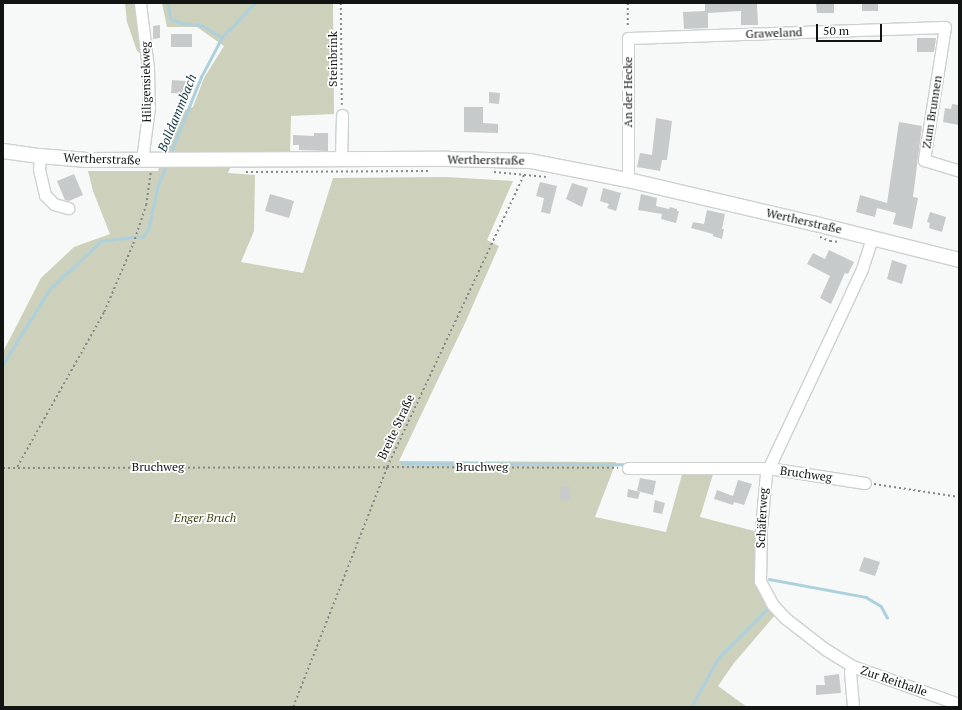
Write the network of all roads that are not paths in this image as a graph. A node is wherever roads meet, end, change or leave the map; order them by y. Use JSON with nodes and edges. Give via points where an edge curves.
{"nodes":[{"id":1,"x":140,"y":3,"type":"edge"},
{"id":2,"x":945,"y":27,"type":"joint"},
{"id":3,"x":628,"y":38,"type":"joint"},
{"id":4,"x":342,"y":115,"type":"road end"},
{"id":5,"x":3,"y":151,"type":"edge"},
{"id":6,"x":40,"y":156,"type":"junction"},
{"id":7,"x":341,"y":160,"type":"junction"},
{"id":8,"x":148,"y":164,"type":"junction"},
{"id":9,"x":959,"y":171,"type":"edge"},
{"id":10,"x":628,"y":180,"type":"junction"},
{"id":11,"x":68,"y":208,"type":"dead end"},
{"id":12,"x":872,"y":238,"type":"junction"},
{"id":13,"x":959,"y":260,"type":"edge"},
{"id":14,"x":628,"y":468,"type":"road end"},
{"id":15,"x":768,"y":468,"type":"junction"},
{"id":16,"x":865,"y":483,"type":"road end"},
{"id":17,"x":852,"y":666,"type":"junction"},
{"id":18,"x":959,"y":704,"type":"edge"},
{"id":19,"x":853,"y":707,"type":"edge"}],
"edges":[{"from":1,"to":8,"type":"street","name":"Hiligensiekweg","via":[[148,68]]},
{"from":2,"to":3,"type":"street","name":"Graweland"},
{"from":2,"to":9,"type":"street","name":"Zum Brunnen","via":[[924,160]]},
{"from":3,"to":10,"type":"street","name":"An der Hecke"},
{"from":4,"to":7,"type":"street"},
{"from":5,"to":6,"type":"main road","name":"Wertherstraße"},
{"from":6,"to":8,"type":"main road","name":"Wertherstraße"},
{"from":6,"to":11,"type":"street","via":[[39,169],[45,195],[54,204]]},
{"from":7,"to":8,"type":"main road","name":"Wertherstraße","via":[[170,160]]},
{"from":7,"to":10,"type":"main road","name":"Wertherstraße","via":[[530,161]]},
{"from":10,"to":12,"type":"main road","name":"Wertherstraße"},
{"from":12,"to":13,"type":"main road","name":"Wertherstraße"},
{"from":12,"to":15,"type":"street","name":"Schäferweg","via":[[862,269]]},
{"from":14,"to":15,"type":"street","name":"Bruchweg"},
{"from":15,"to":16,"type":"street","name":"Bruchweg"},
{"from":15,"to":17,"type":"street","name":"Schäferweg","via":[[764,482],[760,581],[766,594],[785,618],[824,649]]},
{"from":17,"to":18,"type":"street","name":"Zur Reithalle"},
{"from":17,"to":19,"type":"street","via":[[850,672]]}]}
